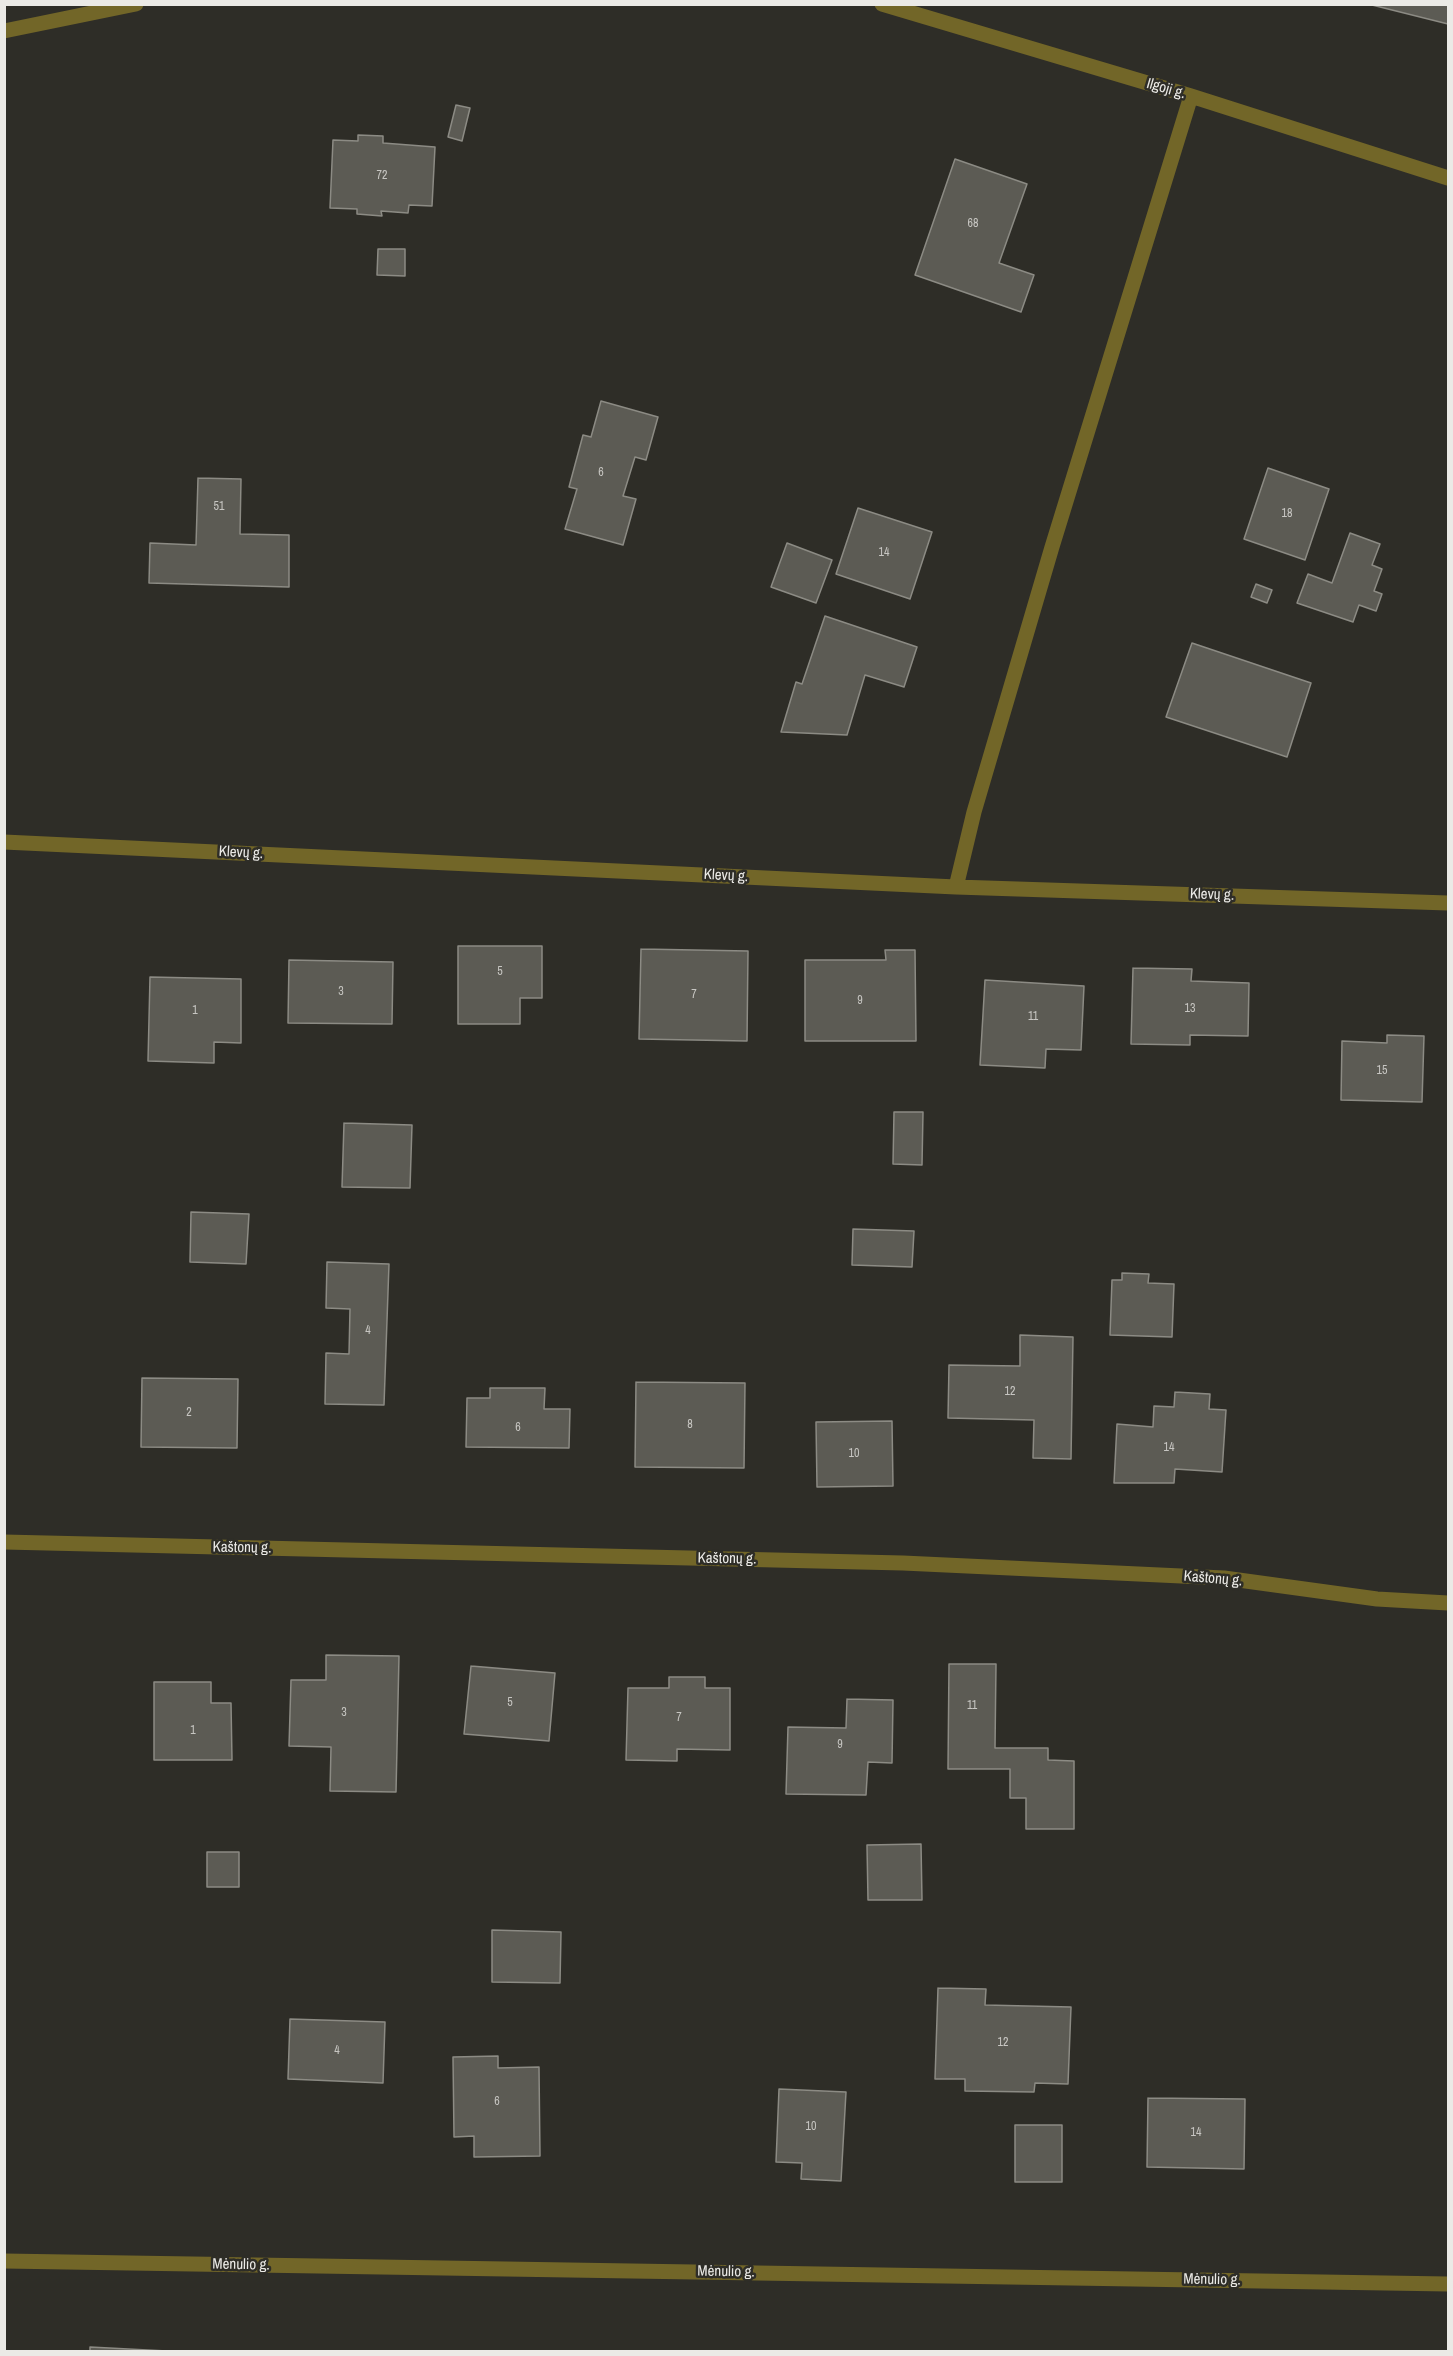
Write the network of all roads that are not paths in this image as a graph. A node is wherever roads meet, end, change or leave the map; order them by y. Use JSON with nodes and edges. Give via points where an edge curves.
{"nodes":[{"id":1,"x":136,"y":4,"type":"edge"},
{"id":2,"x":882,"y":4,"type":"edge"},
{"id":3,"x":4,"y":31,"type":"edge"},
{"id":4,"x":1191,"y":96,"type":"junction"},
{"id":5,"x":1449,"y":178,"type":"edge"},
{"id":6,"x":4,"y":842,"type":"edge"},
{"id":7,"x":956,"y":886,"type":"junction"},
{"id":8,"x":1449,"y":903,"type":"edge"},
{"id":9,"x":4,"y":1542,"type":"edge"},
{"id":10,"x":1449,"y":1603,"type":"edge"},
{"id":11,"x":4,"y":2261,"type":"edge"},
{"id":12,"x":1449,"y":2284,"type":"edge"}],
"edges":[{"from":1,"to":3,"type":"street"},
{"from":2,"to":4,"type":"street","name":"Ilgoji g."},
{"from":4,"to":5,"type":"street","name":"Ilgoji g."},
{"from":4,"to":7,"type":"street","via":[[1055,537]]},
{"from":6,"to":7,"type":"street","name":"Klevų g."},
{"from":7,"to":8,"type":"street","name":"Klevų g."},
{"from":9,"to":10,"type":"street","name":"Kaštonų g.","via":[[903,1563],[1224,1578],[1377,1599]]},
{"from":11,"to":12,"type":"street","name":"Mėnulio g."}]}
